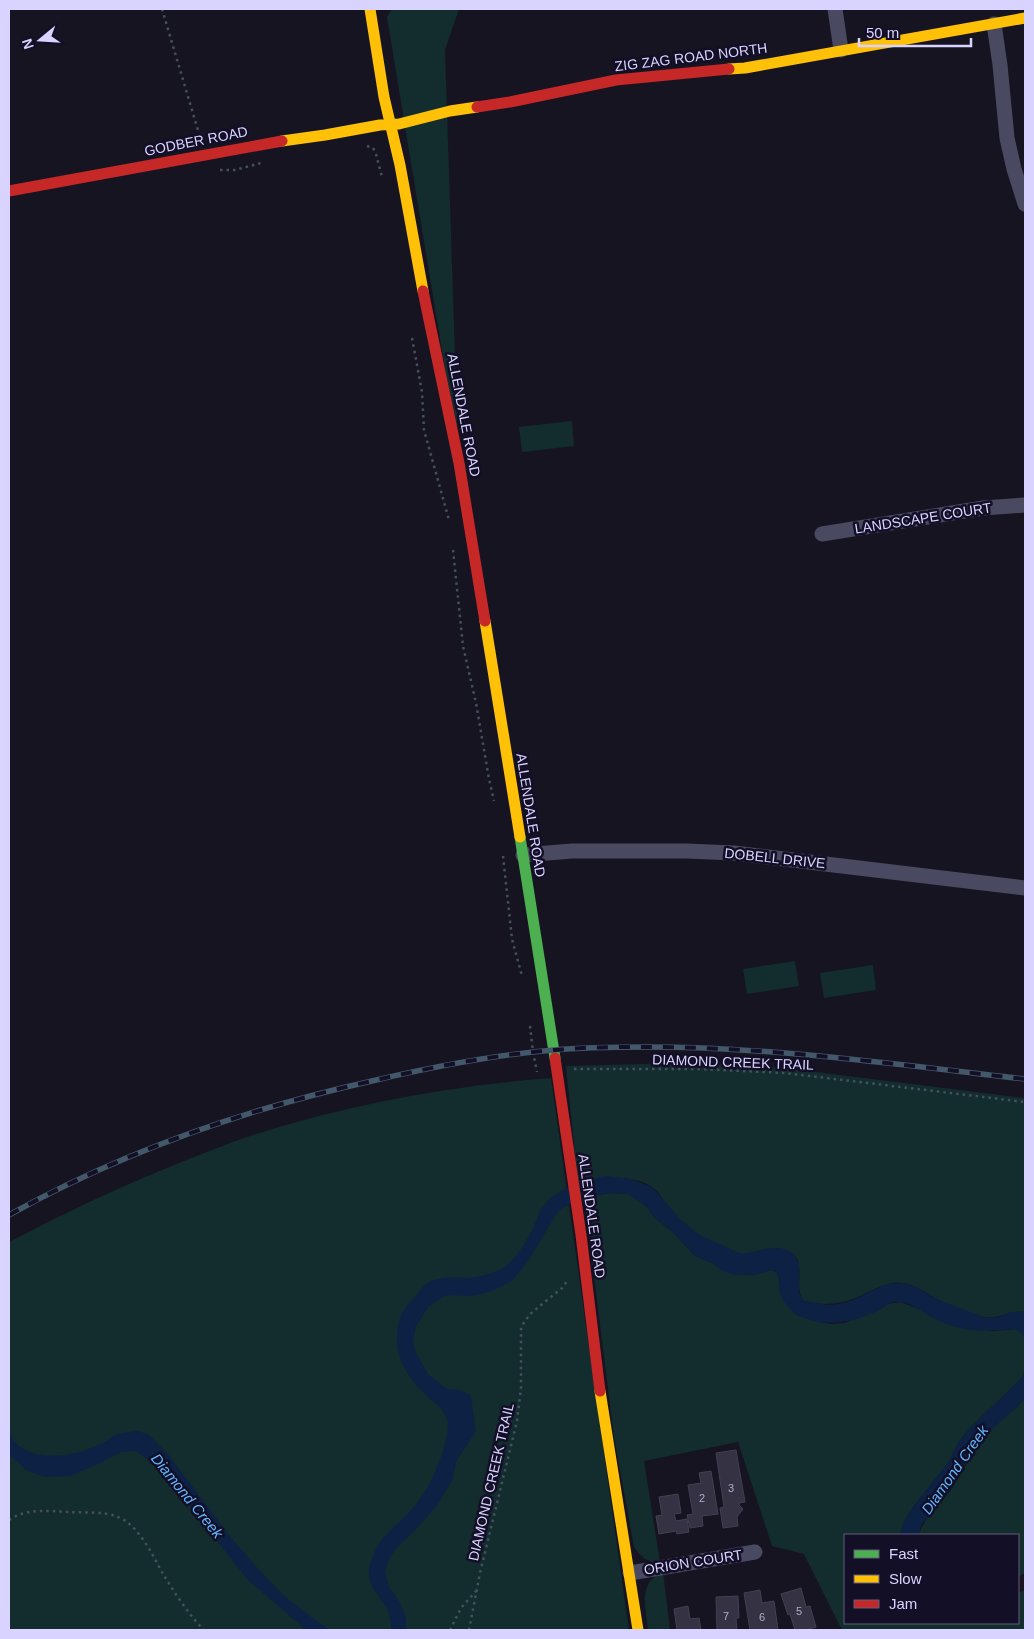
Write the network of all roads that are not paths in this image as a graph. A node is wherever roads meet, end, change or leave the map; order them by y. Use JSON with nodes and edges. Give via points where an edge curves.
{"nodes":[{"id":1,"x":370,"y":9,"type":"edge"},
{"id":2,"x":834,"y":9,"type":"edge"},
{"id":3,"x":1025,"y":18,"type":"edge"},
{"id":4,"x":994,"y":24,"type":"junction"},
{"id":5,"x":841,"y":50,"type":"junction"},
{"id":6,"x":390,"y":124,"type":"junction"},
{"id":7,"x":9,"y":191,"type":"edge"},
{"id":8,"x":1025,"y":204,"type":"edge"},
{"id":9,"x":1025,"y":504,"type":"edge"},
{"id":10,"x":822,"y":534,"type":"dead end"},
{"id":11,"x":523,"y":855,"type":"junction"},
{"id":12,"x":1025,"y":888,"type":"edge"},
{"id":13,"x":755,"y":1552,"type":"dead end"},
{"id":14,"x":630,"y":1573,"type":"junction"},
{"id":15,"x":638,"y":1630,"type":"edge"}],
"edges":[{"from":1,"to":6,"type":"street","name":"ALLENDALE ROAD"},
{"from":2,"to":5,"type":"street"},
{"from":3,"to":4,"type":"street","name":"ZIG ZAG ROAD NORTH"},
{"from":4,"to":5,"type":"street","name":"ZIG ZAG ROAD NORTH"},
{"from":4,"to":8,"type":"street","via":[[1006,133]]},
{"from":5,"to":6,"type":"street","name":"ZIG ZAG ROAD NORTH","via":[[738,69],[616,80]]},
{"from":6,"to":7,"type":"street","name":"GODBER ROAD","via":[[264,143]]},
{"from":6,"to":11,"type":"street","name":"ALLENDALE ROAD","via":[[459,463]]},
{"from":9,"to":10,"type":"street","name":"LANDSCAPE COURT"},
{"from":11,"to":12,"type":"street","name":"DOBELL DRIVE","via":[[572,851],[719,852]]},
{"from":11,"to":14,"type":"street","name":"ALLENDALE ROAD","via":[[581,1235],[597,1372]]},
{"from":13,"to":14,"type":"street","name":"ORION COURT"},
{"from":14,"to":15,"type":"street","name":"ALLENDALE ROAD"}]}
